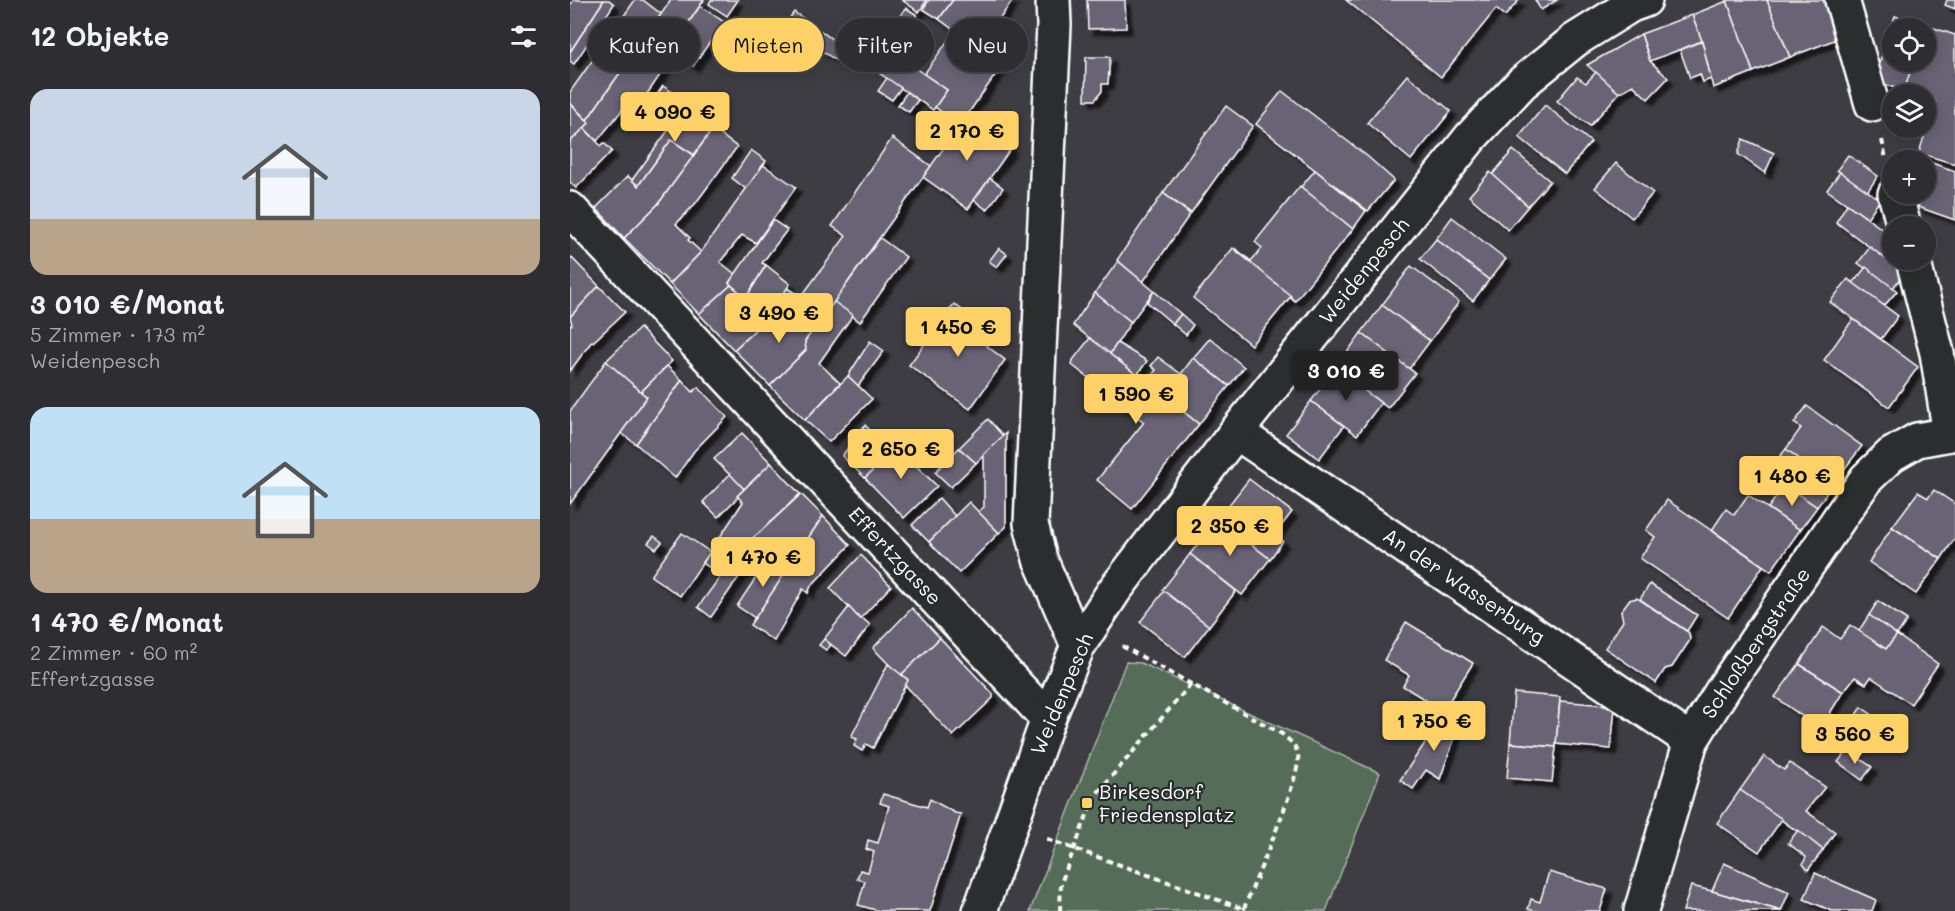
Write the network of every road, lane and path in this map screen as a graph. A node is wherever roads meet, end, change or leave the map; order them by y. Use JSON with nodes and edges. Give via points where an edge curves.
{"nodes":[{"id":1,"x":1053,"y":0,"type":"edge"},
{"id":2,"x":1645,"y":0,"type":"edge"},
{"id":3,"x":1842,"y":0,"type":"edge"},
{"id":4,"x":1872,"y":104,"type":"dead end"},
{"id":5,"x":570,"y":209,"type":"edge"},
{"id":6,"x":1916,"y":270,"type":"edge"},
{"id":7,"x":1236,"y":432,"type":"junction"},
{"id":8,"x":1952,"y":435,"type":"edge"},
{"id":9,"x":1084,"y":637,"type":"junction"},
{"id":10,"x":1191,"y":684,"type":"junction"},
{"id":11,"x":1047,"y":719,"type":"junction"},
{"id":12,"x":1691,"y":741,"type":"junction"},
{"id":13,"x":1010,"y":826,"type":"junction"},
{"id":14,"x":1074,"y":849,"type":"junction"},
{"id":15,"x":1243,"y":910,"type":"edge"},
{"id":16,"x":980,"y":911,"type":"edge"},
{"id":17,"x":1060,"y":911,"type":"edge"},
{"id":18,"x":1641,"y":911,"type":"edge"}],
"edges":[{"from":1,"to":9,"type":"street","via":[[1031,525],[1040,559]]},
{"from":2,"to":7,"type":"street","name":"Weidenpesch","via":[[1575,40],[1522,83],[1471,137]]},
{"from":3,"to":4,"type":"street"},
{"from":5,"to":11,"type":"street","name":"Effertzgasse"},
{"from":6,"to":8,"type":"street","via":[[1937,353]]},
{"from":7,"to":9,"type":"street","name":"Weidenpesch","via":[[1114,591]]},
{"from":7,"to":12,"type":"street","name":"An der Wasserburg"},
{"from":8,"to":12,"type":"street","name":"Schloßbergstraße","via":[[1917,440],[1891,455],[1866,479]]},
{"from":9,"to":10,"type":"path"},
{"from":9,"to":11,"type":"street","name":"Weidenpesch"},
{"from":10,"to":14,"type":"path","via":[[1094,797]]},
{"from":10,"to":15,"type":"path","via":[[1282,734],[1295,746],[1299,758],[1290,792]]},
{"from":11,"to":13,"type":"street","name":"Weidenpesch"},
{"from":12,"to":18,"type":"street","name":"Schloßbergstraße"},
{"from":13,"to":14,"type":"path"},
{"from":13,"to":16,"type":"street","name":"Weidenpesch"},
{"from":14,"to":15,"type":"path"},
{"from":14,"to":17,"type":"path","via":[[1061,883]]}]}
